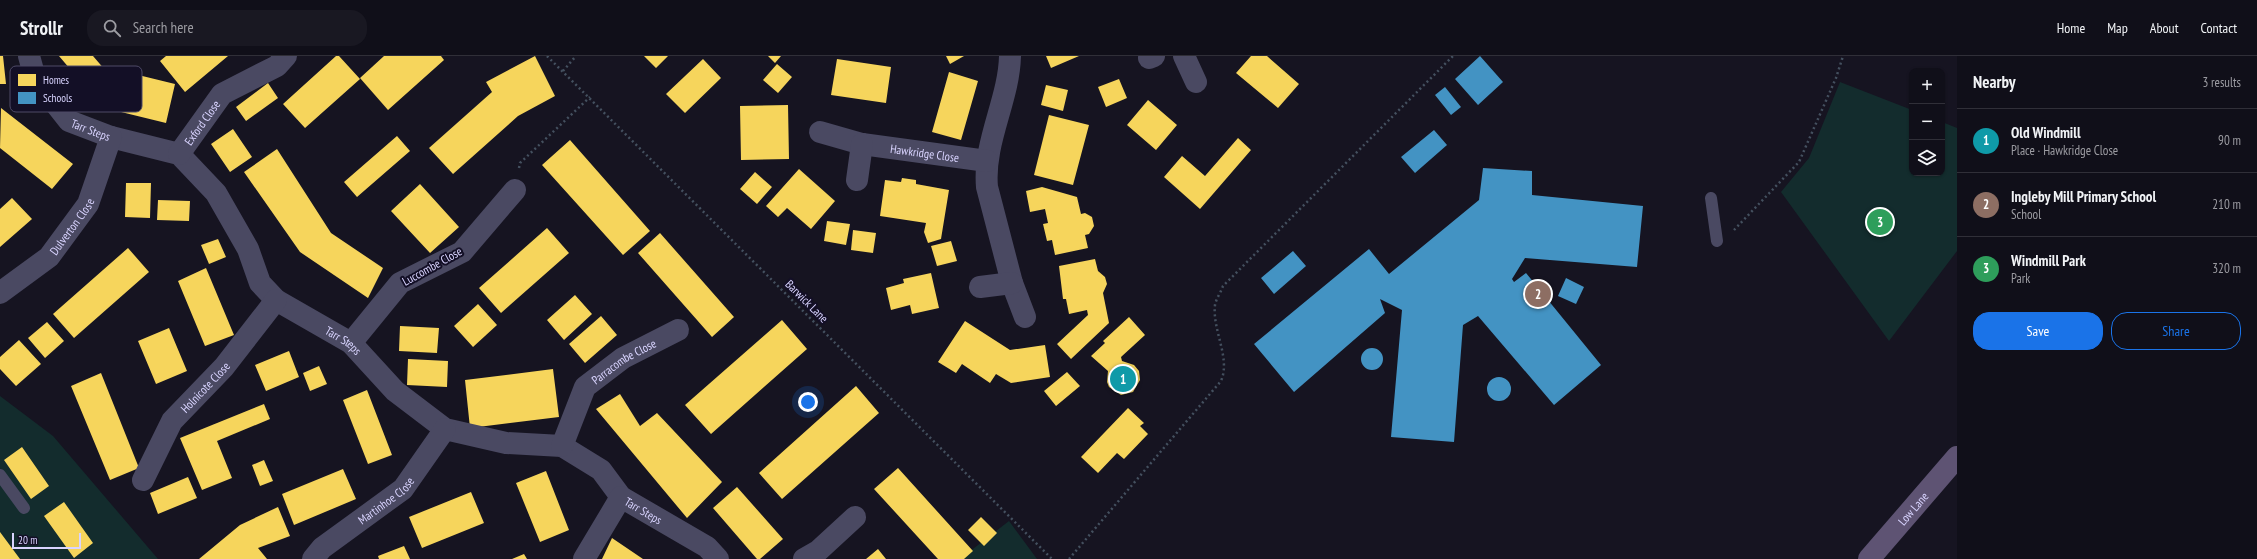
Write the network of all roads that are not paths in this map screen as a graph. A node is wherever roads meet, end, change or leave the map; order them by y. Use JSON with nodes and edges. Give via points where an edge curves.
{"nodes":[{"id":1,"x":29,"y":56,"type":"edge"},
{"id":2,"x":286,"y":56,"type":"edge"},
{"id":3,"x":1010,"y":56,"type":"edge"},
{"id":4,"x":1184,"y":56,"type":"edge"},
{"id":5,"x":32,"y":66,"type":"edge"},
{"id":6,"x":1196,"y":82,"type":"dead end"},
{"id":7,"x":62,"y":112,"type":"edge"},
{"id":8,"x":820,"y":132,"type":"dead end"},
{"id":9,"x":111,"y":137,"type":"junction"},
{"id":10,"x":862,"y":144,"type":"junction"},
{"id":11,"x":179,"y":154,"type":"junction"},
{"id":12,"x":988,"y":160,"type":"junction"},
{"id":13,"x":858,"y":180,"type":"dead end"},
{"id":14,"x":515,"y":190,"type":"road end"},
{"id":15,"x":1711,"y":198,"type":"dead end"},
{"id":16,"x":1717,"y":241,"type":"road end"},
{"id":17,"x":1012,"y":282,"type":"junction"},
{"id":18,"x":980,"y":287,"type":"dead end"},
{"id":19,"x":0,"y":293,"type":"edge"},
{"id":20,"x":276,"y":300,"type":"junction"},
{"id":21,"x":1025,"y":317,"type":"dead end"},
{"id":22,"x":678,"y":330,"type":"dead end"},
{"id":23,"x":351,"y":343,"type":"junction"},
{"id":24,"x":445,"y":429,"type":"junction"},
{"id":25,"x":562,"y":446,"type":"junction"},
{"id":26,"x":1957,"y":457,"type":"edge"},
{"id":27,"x":0,"y":475,"type":"edge"},
{"id":28,"x":143,"y":480,"type":"dead end"},
{"id":29,"x":621,"y":497,"type":"junction"},
{"id":30,"x":24,"y":508,"type":"dead end"},
{"id":31,"x":856,"y":517,"type":"dead end"},
{"id":32,"x":313,"y":559,"type":"edge"},
{"id":33,"x":584,"y":559,"type":"edge"},
{"id":34,"x":718,"y":559,"type":"edge"},
{"id":35,"x":804,"y":559,"type":"edge"},
{"id":36,"x":1869,"y":559,"type":"edge"}],
"edges":[{"from":1,"to":5,"type":"street","name":"Tarr Steps"},
{"from":2,"to":11,"type":"street","name":"Exford Close","via":[[277,66],[222,94]]},
{"from":3,"to":12,"type":"street","via":[[1010,72]]},
{"from":4,"to":6,"type":"street"},
{"from":7,"to":9,"type":"street","name":"Tarr Steps","via":[[69,121]]},
{"from":8,"to":10,"type":"street","name":"Hawkridge Close"},
{"from":9,"to":11,"type":"street","name":"Tarr Steps"},
{"from":9,"to":19,"type":"street","name":"Dulverton Close","via":[[88,204],[49,256]]},
{"from":10,"to":12,"type":"street","name":"Hawkridge Close"},
{"from":10,"to":13,"type":"street"},
{"from":11,"to":20,"type":"street","name":"Tarr Steps","via":[[216,193],[248,249],[260,283]]},
{"from":12,"to":17,"type":"street","via":[[987,187]]},
{"from":14,"to":23,"type":"street","name":"Luccombe Close","via":[[462,252],[400,282]]},
{"from":15,"to":16,"type":"lane"},
{"from":17,"to":18,"type":"street"},
{"from":17,"to":21,"type":"street"},
{"from":20,"to":23,"type":"street","name":"Tarr Steps"},
{"from":20,"to":28,"type":"street","name":"Holnicote Close","via":[[224,367],[172,421]]},
{"from":22,"to":25,"type":"street","name":"Parracombe Close","via":[[623,358],[585,387]]},
{"from":23,"to":24,"type":"street","name":"Tarr Steps","via":[[395,391]]},
{"from":24,"to":25,"type":"street","name":"Tarr Steps","via":[[506,443]]},
{"from":24,"to":32,"type":"street","name":"Martinhoe Close","via":[[403,489],[322,548]]},
{"from":25,"to":29,"type":"street","name":"Tarr Steps","via":[[601,470]]},
{"from":26,"to":36,"type":"main road","name":"Low Lane"},
{"from":27,"to":30,"type":"lane"},
{"from":29,"to":33,"type":"street"},
{"from":29,"to":34,"type":"street","name":"Tarr Steps","via":[[706,547]]},
{"from":31,"to":35,"type":"street","via":[[818,551]]}]}
